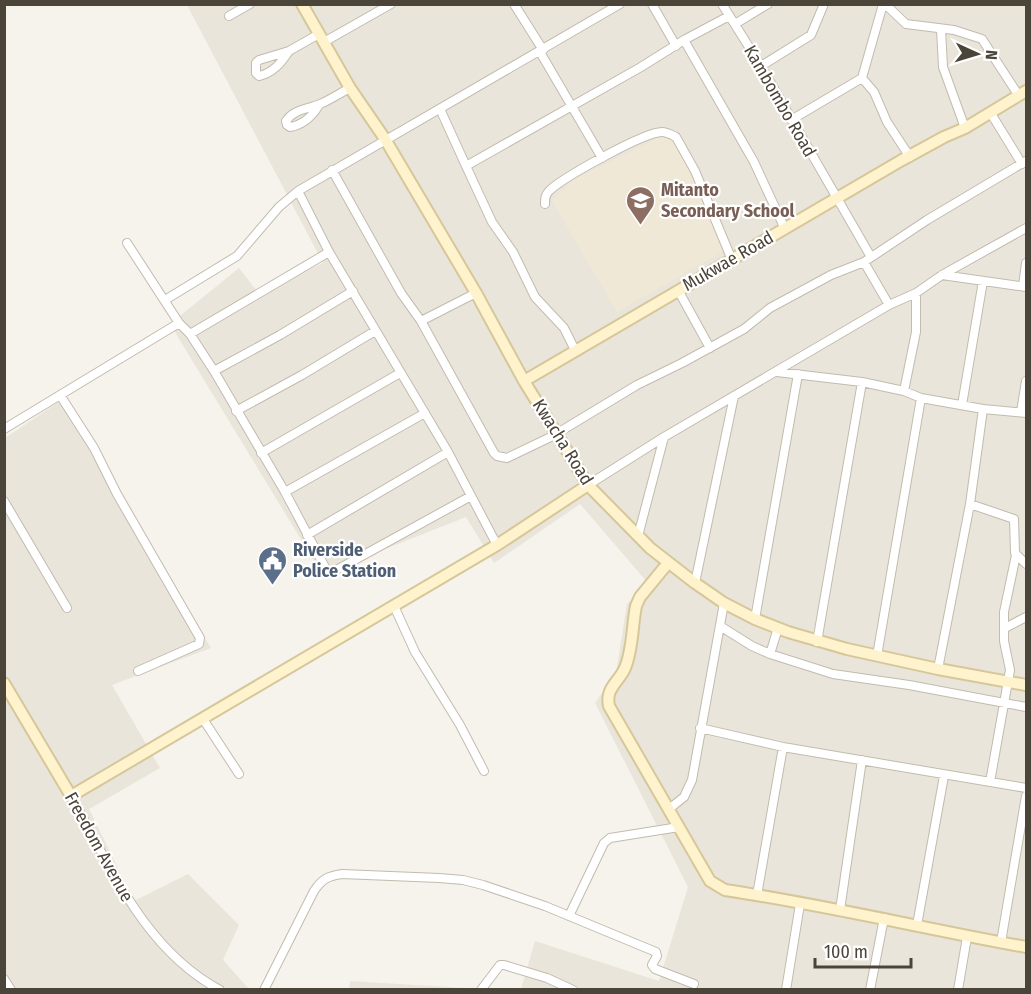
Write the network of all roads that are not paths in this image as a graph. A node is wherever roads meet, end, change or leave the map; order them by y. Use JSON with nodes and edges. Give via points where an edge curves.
{"nodes":[{"id":1,"x":250,"y":4,"type":"edge"},
{"id":2,"x":302,"y":4,"type":"edge"},
{"id":3,"x":392,"y":4,"type":"edge"},
{"id":4,"x":514,"y":4,"type":"edge"},
{"id":5,"x":620,"y":4,"type":"edge"},
{"id":6,"x":652,"y":4,"type":"edge"},
{"id":7,"x":722,"y":4,"type":"edge"},
{"id":8,"x":768,"y":4,"type":"edge"},
{"id":9,"x":824,"y":4,"type":"edge"},
{"id":10,"x":884,"y":4,"type":"edge"},
{"id":11,"x":229,"y":16,"type":"dead end"},
{"id":12,"x":729,"y":16,"type":"junction"},
{"id":13,"x":735,"y":24,"type":"junction"},
{"id":14,"x":941,"y":29,"type":"junction"},
{"id":15,"x":321,"y":38,"type":"junction"},
{"id":16,"x":684,"y":40,"type":"junction"},
{"id":17,"x":676,"y":46,"type":"junction"},
{"id":18,"x":289,"y":51,"type":"dead end"},
{"id":19,"x":542,"y":51,"type":"junction"},
{"id":20,"x":760,"y":66,"type":"junction"},
{"id":21,"x":862,"y":78,"type":"junction"},
{"id":22,"x":350,"y":88,"type":"junction"},
{"id":23,"x":1022,"y":94,"type":"edge"},
{"id":24,"x":319,"y":105,"type":"dead end"},
{"id":25,"x":572,"y":105,"type":"junction"},
{"id":26,"x":440,"y":110,"type":"junction"},
{"id":27,"x":990,"y":112,"type":"junction"},
{"id":28,"x":791,"y":120,"type":"junction"},
{"id":29,"x":965,"y":128,"type":"junction"},
{"id":30,"x":386,"y":139,"type":"junction"},
{"id":31,"x":910,"y":157,"type":"junction"},
{"id":32,"x":602,"y":158,"type":"junction"},
{"id":33,"x":1024,"y":162,"type":"edge"},
{"id":34,"x":465,"y":166,"type":"junction"},
{"id":35,"x":332,"y":170,"type":"junction"},
{"id":36,"x":298,"y":191,"type":"junction"},
{"id":37,"x":837,"y":198,"type":"junction"},
{"id":38,"x":545,"y":204,"type":"dead end"},
{"id":39,"x":1026,"y":228,"type":"edge"},
{"id":40,"x":784,"y":229,"type":"junction"},
{"id":41,"x":128,"y":243,"type":"dead end"},
{"id":42,"x":329,"y":252,"type":"junction"},
{"id":43,"x":732,"y":260,"type":"junction"},
{"id":44,"x":868,"y":260,"type":"junction"},
{"id":45,"x":1026,"y":263,"type":"edge"},
{"id":46,"x":942,"y":275,"type":"junction"},
{"id":47,"x":983,"y":281,"type":"junction"},
{"id":48,"x":1024,"y":286,"type":"edge"},
{"id":49,"x":678,"y":290,"type":"junction"},
{"id":50,"x":353,"y":291,"type":"junction"},
{"id":51,"x":476,"y":293,"type":"junction"},
{"id":52,"x":916,"y":293,"type":"junction"},
{"id":53,"x":165,"y":300,"type":"junction"},
{"id":54,"x":889,"y":305,"type":"junction"},
{"id":55,"x":421,"y":321,"type":"junction"},
{"id":56,"x":179,"y":323,"type":"junction"},
{"id":57,"x":375,"y":331,"type":"junction"},
{"id":58,"x":190,"y":334,"type":"junction"},
{"id":59,"x":710,"y":348,"type":"junction"},
{"id":60,"x":575,"y":350,"type":"junction"},
{"id":61,"x":214,"y":371,"type":"junction"},
{"id":62,"x":777,"y":372,"type":"junction"},
{"id":63,"x":400,"y":373,"type":"junction"},
{"id":64,"x":798,"y":374,"type":"junction"},
{"id":65,"x":524,"y":381,"type":"junction"},
{"id":66,"x":1026,"y":381,"type":"edge"},
{"id":67,"x":862,"y":382,"type":"junction"},
{"id":68,"x":904,"y":391,"type":"junction"},
{"id":69,"x":60,"y":395,"type":"junction"},
{"id":70,"x":734,"y":396,"type":"junction"},
{"id":71,"x":921,"y":398,"type":"junction"},
{"id":72,"x":962,"y":405,"type":"junction"},
{"id":73,"x":983,"y":409,"type":"junction"},
{"id":74,"x":236,"y":411,"type":"junction"},
{"id":75,"x":425,"y":413,"type":"junction"},
{"id":76,"x":1024,"y":413,"type":"edge"},
{"id":77,"x":4,"y":429,"type":"edge"},
{"id":78,"x":556,"y":434,"type":"junction"},
{"id":79,"x":664,"y":437,"type":"junction"},
{"id":80,"x":448,"y":452,"type":"junction"},
{"id":81,"x":261,"y":453,"type":"junction"},
{"id":82,"x":588,"y":485,"type":"junction"},
{"id":83,"x":285,"y":492,"type":"junction"},
{"id":84,"x":471,"y":496,"type":"junction"},
{"id":85,"x":4,"y":501,"type":"edge"},
{"id":86,"x":970,"y":504,"type":"junction"},
{"id":87,"x":307,"y":535,"type":"junction"},
{"id":88,"x":638,"y":536,"type":"junction"},
{"id":89,"x":497,"y":545,"type":"junction"},
{"id":90,"x":1016,"y":555,"type":"junction"},
{"id":91,"x":668,"y":563,"type":"junction"},
{"id":92,"x":1026,"y":564,"type":"edge"},
{"id":93,"x":695,"y":583,"type":"junction"},
{"id":94,"x":724,"y":603,"type":"junction"},
{"id":95,"x":394,"y":606,"type":"junction"},
{"id":96,"x":67,"y":608,"type":"dead end"},
{"id":97,"x":1026,"y":616,"type":"edge"},
{"id":98,"x":755,"y":619,"type":"junction"},
{"id":99,"x":720,"y":626,"type":"junction"},
{"id":100,"x":778,"y":628,"type":"junction"},
{"id":101,"x":1005,"y":628,"type":"junction"},
{"id":102,"x":817,"y":642,"type":"junction"},
{"id":103,"x":770,"y":654,"type":"junction"},
{"id":104,"x":877,"y":656,"type":"junction"},
{"id":105,"x":939,"y":669,"type":"junction"},
{"id":106,"x":138,"y":671,"type":"dead end"},
{"id":107,"x":1009,"y":681,"type":"junction"},
{"id":108,"x":4,"y":682,"type":"edge"},
{"id":109,"x":1026,"y":685,"type":"edge"},
{"id":110,"x":1004,"y":703,"type":"junction"},
{"id":111,"x":1026,"y":707,"type":"edge"},
{"id":112,"x":203,"y":719,"type":"junction"},
{"id":113,"x":700,"y":728,"type":"junction"},
{"id":114,"x":783,"y":747,"type":"junction"},
{"id":115,"x":862,"y":760,"type":"junction"},
{"id":116,"x":484,"y":771,"type":"dead end"},
{"id":117,"x":239,"y":774,"type":"dead end"},
{"id":118,"x":945,"y":776,"type":"junction"},
{"id":119,"x":990,"y":782,"type":"junction"},
{"id":120,"x":1026,"y":788,"type":"edge"},
{"id":121,"x":71,"y":796,"type":"junction"},
{"id":122,"x":1026,"y":796,"type":"edge"},
{"id":123,"x":669,"y":810,"type":"junction"},
{"id":124,"x":679,"y":827,"type":"junction"},
{"id":125,"x":757,"y":895,"type":"junction"},
{"id":126,"x":800,"y":904,"type":"junction"},
{"id":127,"x":840,"y":910,"type":"junction"},
{"id":128,"x":569,"y":916,"type":"junction"},
{"id":129,"x":884,"y":918,"type":"junction"},
{"id":130,"x":917,"y":925,"type":"junction"},
{"id":131,"x":967,"y":937,"type":"junction"},
{"id":132,"x":1001,"y":942,"type":"junction"},
{"id":133,"x":1026,"y":947,"type":"edge"},
{"id":134,"x":4,"y":979,"type":"edge"},
{"id":135,"x":694,"y":984,"type":"dead end"},
{"id":136,"x":11,"y":990,"type":"edge"},
{"id":137,"x":220,"y":990,"type":"edge"},
{"id":138,"x":264,"y":990,"type":"edge"},
{"id":139,"x":481,"y":990,"type":"edge"},
{"id":140,"x":573,"y":990,"type":"edge"},
{"id":141,"x":786,"y":990,"type":"edge"},
{"id":142,"x":870,"y":990,"type":"edge"},
{"id":143,"x":958,"y":990,"type":"edge"}],
"edges":[{"from":1,"to":11,"type":"street"},
{"from":2,"to":15,"type":"main road","name":"Kwacha Road"},
{"from":3,"to":15,"type":"street"},
{"from":4,"to":19,"type":"street"},
{"from":5,"to":19,"type":"street"},
{"from":6,"to":17,"type":"street"},
{"from":7,"to":12,"type":"street","name":"Kambombo Road"},
{"from":8,"to":13,"type":"street"},
{"from":9,"to":20,"type":"street","via":[[810,35]]},
{"from":10,"to":14,"type":"street","via":[[906,24]]},
{"from":10,"to":21,"type":"street"},
{"from":12,"to":13,"type":"street","name":"Kambombo Road"},
{"from":12,"to":16,"type":"street"},
{"from":13,"to":20,"type":"street","name":"Kambombo Road"},
{"from":14,"to":23,"type":"street","via":[[985,41]]},
{"from":14,"to":29,"type":"street","via":[[943,67]]},
{"from":15,"to":18,"type":"street"},
{"from":15,"to":22,"type":"main road","name":"Kwacha Road"},
{"from":16,"to":17,"type":"street"},
{"from":16,"to":40,"type":"street","via":[[754,162]]},
{"from":17,"to":25,"type":"street"},
{"from":19,"to":25,"type":"street"},
{"from":19,"to":26,"type":"street"},
{"from":20,"to":28,"type":"street","name":"Kambombo Road"},
{"from":21,"to":28,"type":"street"},
{"from":21,"to":31,"type":"street"},
{"from":22,"to":24,"type":"street"},
{"from":22,"to":30,"type":"main road","name":"Kwacha Road"},
{"from":23,"to":27,"type":"main road","name":"Mukwae Road"},
{"from":25,"to":32,"type":"street"},
{"from":25,"to":34,"type":"street"},
{"from":26,"to":30,"type":"street"},
{"from":26,"to":34,"type":"street"},
{"from":27,"to":29,"type":"main road","name":"Mukwae Road"},
{"from":27,"to":33,"type":"street"},
{"from":28,"to":37,"type":"street","name":"Kambombo Road"},
{"from":29,"to":31,"type":"main road","name":"Mukwae Road"},
{"from":30,"to":35,"type":"street"},
{"from":30,"to":51,"type":"main road","name":"Kwacha Road"},
{"from":31,"to":37,"type":"main road","name":"Mukwae Road"},
{"from":32,"to":38,"type":"street","via":[[548,192]]},
{"from":32,"to":43,"type":"street","via":[[662,132],[676,137],[695,171]]},
{"from":33,"to":44,"type":"street"},
{"from":34,"to":60,"type":"street","via":[[535,297],[564,327]]},
{"from":35,"to":36,"type":"street"},
{"from":35,"to":55,"type":"street","via":[[401,294]]},
{"from":36,"to":42,"type":"street"},
{"from":36,"to":53,"type":"street","via":[[237,256]]},
{"from":37,"to":40,"type":"main road","name":"Mukwae Road"},
{"from":37,"to":44,"type":"street","name":"Kambombo Road"},
{"from":39,"to":46,"type":"street"},
{"from":40,"to":43,"type":"main road","name":"Mukwae Road"},
{"from":41,"to":53,"type":"street"},
{"from":42,"to":50,"type":"street"},
{"from":42,"to":58,"type":"street"},
{"from":43,"to":49,"type":"main road","name":"Mukwae Road"},
{"from":44,"to":54,"type":"street","name":"Kambombo Road"},
{"from":44,"to":59,"type":"street","via":[[770,308],[744,329]]},
{"from":45,"to":48,"type":"street"},
{"from":46,"to":47,"type":"street"},
{"from":46,"to":52,"type":"street"},
{"from":47,"to":48,"type":"street"},
{"from":47,"to":72,"type":"street"},
{"from":49,"to":59,"type":"street"},
{"from":49,"to":60,"type":"main road","name":"Mukwae Road"},
{"from":50,"to":57,"type":"street"},
{"from":50,"to":61,"type":"street"},
{"from":51,"to":55,"type":"street"},
{"from":51,"to":65,"type":"main road","name":"Kwacha Road"},
{"from":52,"to":54,"type":"street"},
{"from":52,"to":68,"type":"street","via":[[916,332]]},
{"from":53,"to":56,"type":"street"},
{"from":54,"to":62,"type":"street"},
{"from":55,"to":78,"type":"street","via":[[497,456],[507,458]]},
{"from":56,"to":58,"type":"street"},
{"from":56,"to":69,"type":"street"},
{"from":57,"to":63,"type":"street"},
{"from":57,"to":74,"type":"street"},
{"from":58,"to":61,"type":"street"},
{"from":59,"to":78,"type":"street"},
{"from":60,"to":65,"type":"main road","name":"Mukwae Road"},
{"from":61,"to":74,"type":"street"},
{"from":62,"to":64,"type":"street"},
{"from":62,"to":70,"type":"street"},
{"from":63,"to":75,"type":"street"},
{"from":63,"to":81,"type":"street"},
{"from":64,"to":67,"type":"street"},
{"from":64,"to":98,"type":"street"},
{"from":65,"to":78,"type":"main road","name":"Kwacha Road"},
{"from":66,"to":76,"type":"street"},
{"from":67,"to":68,"type":"street"},
{"from":67,"to":102,"type":"street"},
{"from":68,"to":71,"type":"street"},
{"from":69,"to":77,"type":"street"},
{"from":69,"to":106,"type":"street","via":[[94,448],[200,638],[198,644]]},
{"from":70,"to":79,"type":"street"},
{"from":70,"to":93,"type":"street"},
{"from":71,"to":72,"type":"street"},
{"from":71,"to":104,"type":"street"},
{"from":72,"to":73,"type":"street"},
{"from":73,"to":76,"type":"street"},
{"from":73,"to":86,"type":"street"},
{"from":74,"to":81,"type":"street"},
{"from":75,"to":80,"type":"street"},
{"from":75,"to":83,"type":"street"},
{"from":78,"to":82,"type":"main road","name":"Kwacha Road"},
{"from":79,"to":82,"type":"street"},
{"from":79,"to":88,"type":"street"},
{"from":80,"to":84,"type":"street"},
{"from":80,"to":87,"type":"street"},
{"from":81,"to":83,"type":"street"},
{"from":82,"to":88,"type":"main road","name":"Kwacha Road"},
{"from":82,"to":89,"type":"main road"},
{"from":83,"to":87,"type":"street"},
{"from":84,"to":87,"type":"street","via":[[331,573]]},
{"from":84,"to":89,"type":"street"},
{"from":85,"to":96,"type":"street"},
{"from":86,"to":90,"type":"street","via":[[1014,519]]},
{"from":86,"to":105,"type":"street"},
{"from":88,"to":91,"type":"main road","name":"Kwacha Road"},
{"from":89,"to":95,"type":"main road"},
{"from":90,"to":92,"type":"street"},
{"from":90,"to":101,"type":"street","via":[[1005,596]]},
{"from":91,"to":93,"type":"main road","name":"Kwacha Road"},
{"from":91,"to":123,"type":"main road","via":[[640,597],[625,668],[607,698]]},
{"from":93,"to":94,"type":"main road","name":"Kwacha Road"},
{"from":94,"to":98,"type":"main road","name":"Kwacha Road"},
{"from":94,"to":99,"type":"street"},
{"from":95,"to":112,"type":"main road"},
{"from":95,"to":116,"type":"street","via":[[415,652]]},
{"from":97,"to":101,"type":"street"},
{"from":98,"to":100,"type":"main road","name":"Kwacha Road"},
{"from":99,"to":103,"type":"street"},
{"from":99,"to":113,"type":"street"},
{"from":100,"to":102,"type":"main road","name":"Kwacha Road"},
{"from":100,"to":103,"type":"street"},
{"from":101,"to":107,"type":"street"},
{"from":102,"to":104,"type":"main road","name":"Kwacha Road"},
{"from":103,"to":110,"type":"street","via":[[833,674]]},
{"from":104,"to":105,"type":"main road","name":"Kwacha Road"},
{"from":105,"to":107,"type":"main road","name":"Kwacha Road"},
{"from":107,"to":109,"type":"main road","name":"Kwacha Road"},
{"from":107,"to":110,"type":"street"},
{"from":108,"to":121,"type":"main road","name":"Freedom Avenue"},
{"from":110,"to":111,"type":"street"},
{"from":110,"to":119,"type":"street"},
{"from":112,"to":117,"type":"street"},
{"from":112,"to":121,"type":"main road"},
{"from":113,"to":114,"type":"street"},
{"from":113,"to":123,"type":"street","via":[[689,790]]},
{"from":114,"to":115,"type":"street"},
{"from":114,"to":125,"type":"street"},
{"from":115,"to":118,"type":"street"},
{"from":115,"to":127,"type":"street"},
{"from":118,"to":119,"type":"street"},
{"from":118,"to":130,"type":"street"},
{"from":119,"to":120,"type":"street"},
{"from":121,"to":137,"type":"street","name":"Freedom Avenue","via":[[149,931],[192,972]]},
{"from":122,"to":132,"type":"street"},
{"from":123,"to":124,"type":"main road"},
{"from":124,"to":125,"type":"main road","via":[[710,881],[725,890]]},
{"from":124,"to":128,"type":"street","via":[[614,837],[604,843]]},
{"from":125,"to":126,"type":"main road"},
{"from":126,"to":127,"type":"main road"},
{"from":126,"to":141,"type":"street"},
{"from":127,"to":129,"type":"main road"},
{"from":128,"to":135,"type":"street","via":[[656,952],[653,967]]},
{"from":128,"to":138,"type":"street","via":[[463,880],[330,875],[314,891]]},
{"from":129,"to":130,"type":"main road"},
{"from":129,"to":142,"type":"street"},
{"from":130,"to":131,"type":"main road"},
{"from":131,"to":132,"type":"main road"},
{"from":131,"to":143,"type":"street"},
{"from":132,"to":133,"type":"main road"},
{"from":134,"to":136,"type":"street"},
{"from":139,"to":140,"type":"street","via":[[504,964]]}]}
